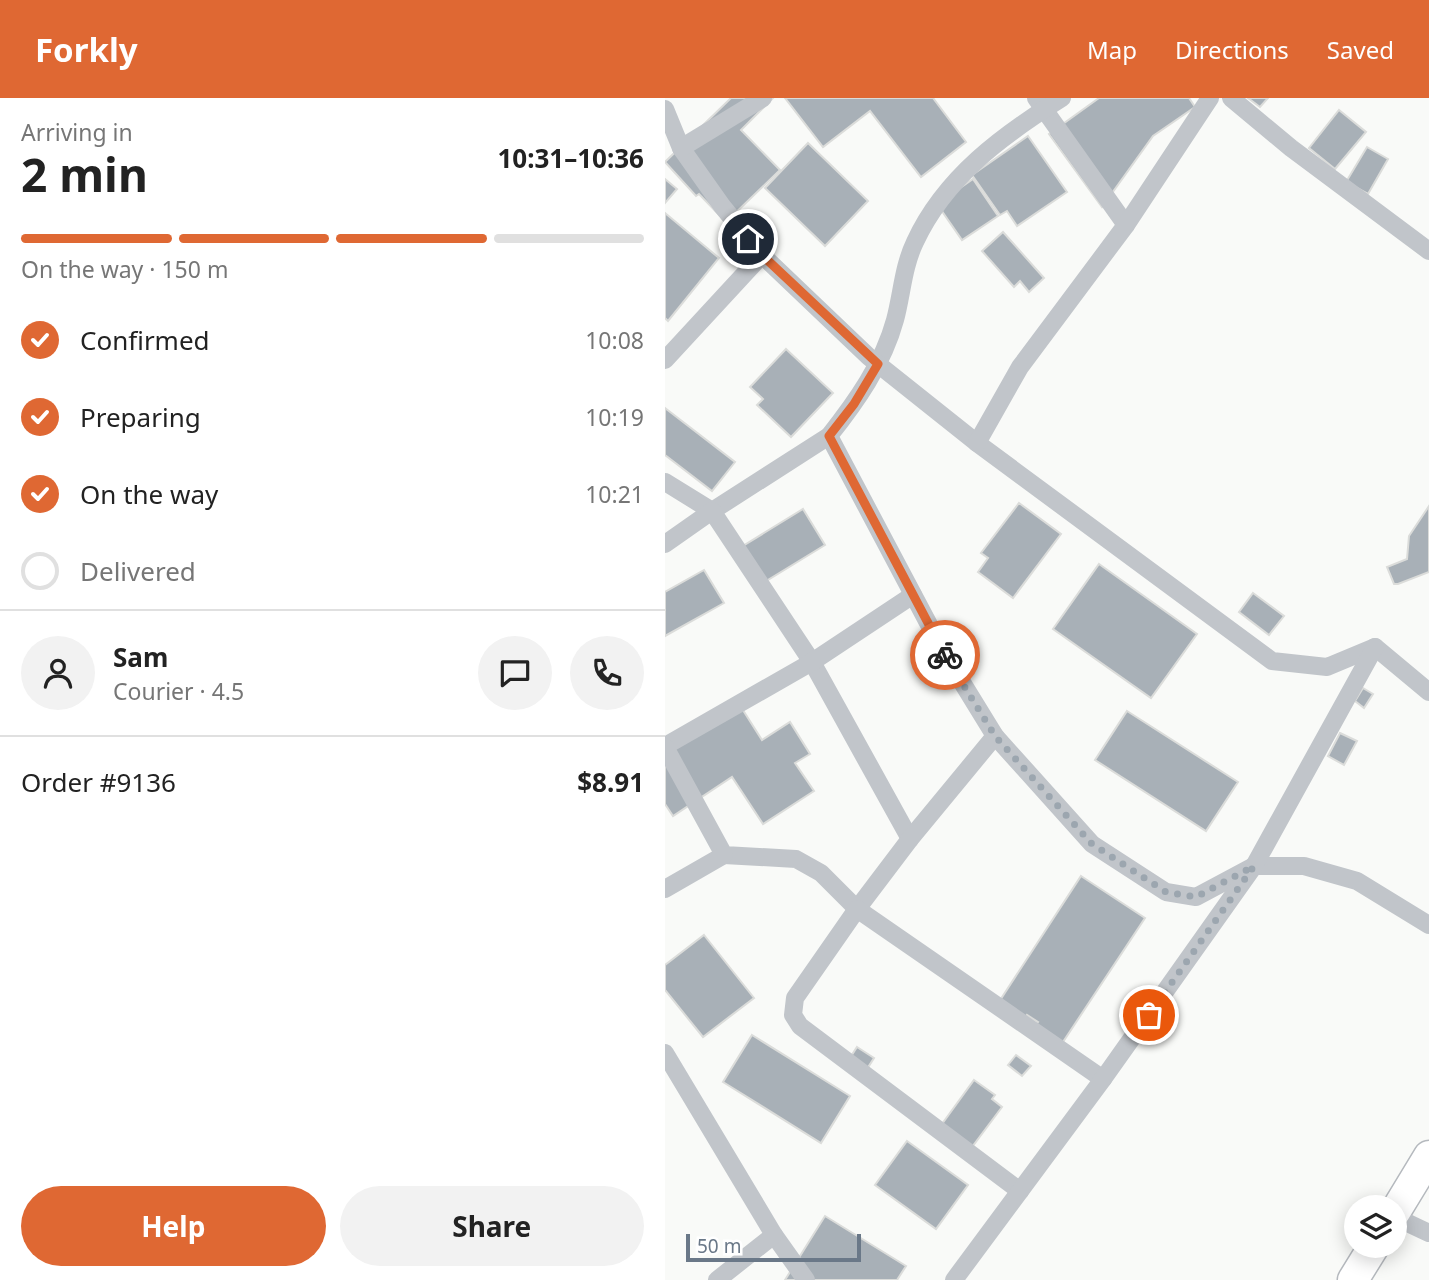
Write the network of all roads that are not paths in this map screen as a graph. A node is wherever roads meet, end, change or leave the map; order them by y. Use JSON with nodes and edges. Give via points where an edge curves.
{"nodes":[{"id":1,"x":763,"y":98,"type":"edge"},
{"id":2,"x":1062,"y":98,"type":"edge"},
{"id":3,"x":1210,"y":98,"type":"edge"},
{"id":4,"x":1231,"y":98,"type":"edge"},
{"id":5,"x":1040,"y":104,"type":"edge"},
{"id":6,"x":665,"y":109,"type":"edge"},
{"id":7,"x":681,"y":148,"type":"junction"},
{"id":8,"x":1126,"y":225,"type":"junction"},
{"id":9,"x":1429,"y":251,"type":"edge"},
{"id":10,"x":762,"y":255,"type":"junction"},
{"id":11,"x":665,"y":360,"type":"edge"},
{"id":12,"x":878,"y":364,"type":"junction"},
{"id":13,"x":829,"y":436,"type":"junction"},
{"id":14,"x":977,"y":443,"type":"junction"},
{"id":15,"x":665,"y":482,"type":"edge"},
{"id":16,"x":712,"y":512,"type":"junction"},
{"id":17,"x":665,"y":544,"type":"edge"},
{"id":18,"x":913,"y":595,"type":"junction"},
{"id":19,"x":1374,"y":647,"type":"junction"},
{"id":20,"x":813,"y":662,"type":"junction"},
{"id":21,"x":1429,"y":692,"type":"edge"},
{"id":22,"x":995,"y":736,"type":"junction"},
{"id":23,"x":665,"y":746,"type":"edge"},
{"id":24,"x":910,"y":839,"type":"junction"},
{"id":25,"x":724,"y":855,"type":"junction"},
{"id":26,"x":1254,"y":866,"type":"junction"},
{"id":27,"x":665,"y":889,"type":"edge"},
{"id":28,"x":857,"y":909,"type":"junction"},
{"id":29,"x":1429,"y":925,"type":"edge"},
{"id":30,"x":665,"y":1053,"type":"edge"},
{"id":31,"x":1103,"y":1079,"type":"junction"},
{"id":32,"x":682,"y":1084,"type":"junction"},
{"id":33,"x":665,"y":1092,"type":"edge"},
{"id":34,"x":1429,"y":1156,"type":"edge"},
{"id":35,"x":1020,"y":1192,"type":"junction"},
{"id":36,"x":1406,"y":1195,"type":"edge"},
{"id":37,"x":1407,"y":1221,"type":"edge"},
{"id":38,"x":1429,"y":1233,"type":"edge"},
{"id":39,"x":774,"y":1235,"type":"junction"},
{"id":40,"x":1367,"y":1258,"type":"edge"},
{"id":41,"x":717,"y":1280,"type":"edge"},
{"id":42,"x":806,"y":1280,"type":"edge"},
{"id":43,"x":954,"y":1280,"type":"edge"},
{"id":44,"x":1353,"y":1280,"type":"edge"}],
"edges":[{"from":1,"to":7,"type":"street"},
{"from":2,"to":5,"type":"street"},
{"from":3,"to":8,"type":"street"},
{"from":4,"to":9,"type":"street"},
{"from":5,"to":8,"type":"street"},
{"from":5,"to":12,"type":"street","via":[[960,175],[939,202],[914,243],[894,323]]},
{"from":6,"to":7,"type":"street"},
{"from":7,"to":10,"type":"street"},
{"from":8,"to":14,"type":"street","via":[[1020,367]]},
{"from":10,"to":11,"type":"street"},
{"from":10,"to":12,"type":"street"},
{"from":12,"to":13,"type":"street"},
{"from":12,"to":14,"type":"street"},
{"from":13,"to":16,"type":"street"},
{"from":13,"to":18,"type":"street"},
{"from":14,"to":19,"type":"street","via":[[1272,661],[1327,667]]},
{"from":15,"to":16,"type":"street"},
{"from":16,"to":17,"type":"street"},
{"from":16,"to":20,"type":"street"},
{"from":18,"to":20,"type":"street"},
{"from":18,"to":22,"type":"street"},
{"from":19,"to":21,"type":"street"},
{"from":19,"to":26,"type":"street"},
{"from":20,"to":23,"type":"street"},
{"from":20,"to":24,"type":"street"},
{"from":22,"to":24,"type":"street"},
{"from":22,"to":26,"type":"street","via":[[1092,844],[1166,892],[1196,897]]},
{"from":23,"to":25,"type":"street"},
{"from":24,"to":28,"type":"street"},
{"from":25,"to":27,"type":"street"},
{"from":25,"to":28,"type":"street","via":[[796,859],[821,873]]},
{"from":26,"to":29,"type":"street","via":[[1304,866],[1357,881]]},
{"from":26,"to":31,"type":"street"},
{"from":28,"to":31,"type":"street"},
{"from":28,"to":35,"type":"street","via":[[795,998],[793,1016],[800,1027]]},
{"from":30,"to":32,"type":"street"},
{"from":31,"to":35,"type":"street"},
{"from":32,"to":33,"type":"street"},
{"from":32,"to":39,"type":"street"},
{"from":34,"to":36,"type":"main road"},
{"from":35,"to":43,"type":"street"},
{"from":37,"to":38,"type":"street"},
{"from":39,"to":41,"type":"street"},
{"from":39,"to":42,"type":"street"},
{"from":40,"to":44,"type":"main road"}]}
